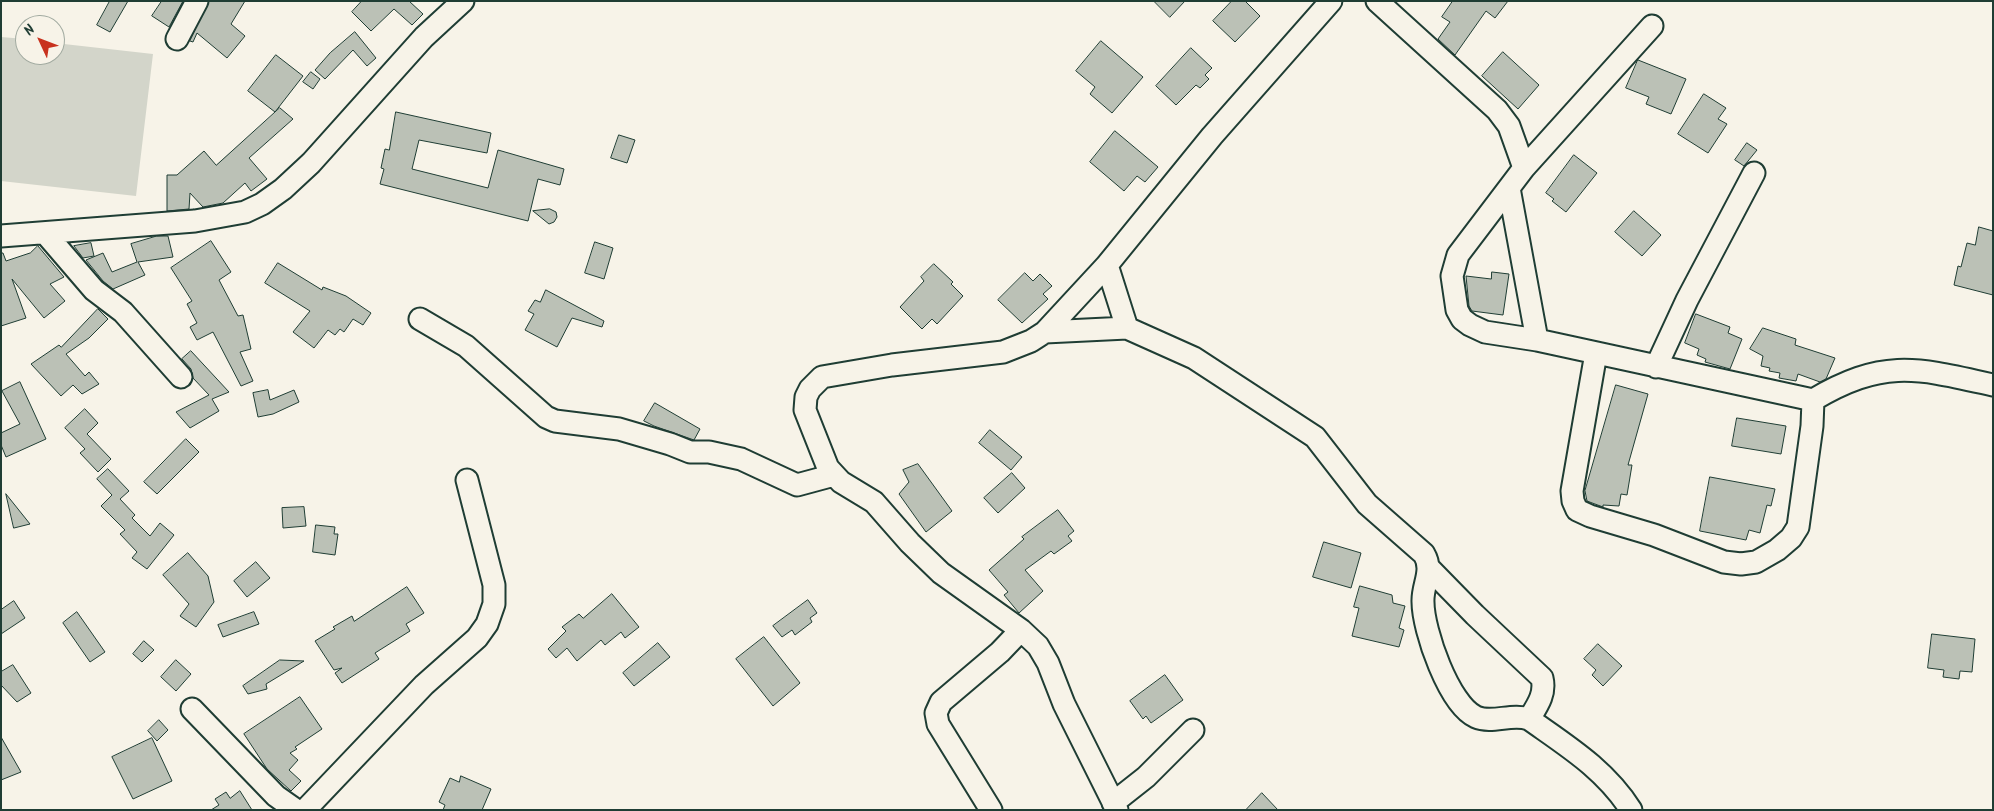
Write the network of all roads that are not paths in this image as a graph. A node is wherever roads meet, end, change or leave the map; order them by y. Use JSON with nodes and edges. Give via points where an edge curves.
{"nodes":[{"id":1,"x":197,"y":1,"type":"edge"},
{"id":2,"x":463,"y":1,"type":"edge"},
{"id":3,"x":1331,"y":1,"type":"edge"},
{"id":4,"x":1376,"y":1,"type":"edge"},
{"id":5,"x":1652,"y":26,"type":"dead end"},
{"id":6,"x":177,"y":39,"type":"dead end"},
{"id":7,"x":1524,"y":168,"type":"junction"},
{"id":8,"x":1754,"y":173,"type":"dead end"},
{"id":9,"x":1510,"y":188,"type":"junction"},
{"id":10,"x":45,"y":233,"type":"junction"},
{"id":11,"x":1,"y":236,"type":"edge"},
{"id":12,"x":1107,"y":265,"type":"junction"},
{"id":13,"x":420,"y":319,"type":"dead end"},
{"id":14,"x":1127,"y":328,"type":"junction"},
{"id":15,"x":1045,"y":332,"type":"junction"},
{"id":16,"x":1537,"y":340,"type":"junction"},
{"id":17,"x":1596,"y":353,"type":"junction"},
{"id":18,"x":1656,"y":367,"type":"junction"},
{"id":19,"x":181,"y":377,"type":"dead end"},
{"id":20,"x":1993,"y":385,"type":"edge"},
{"id":21,"x":1813,"y":400,"type":"junction"},
{"id":22,"x":834,"y":474,"type":"junction"},
{"id":23,"x":467,"y":480,"type":"dead end"},
{"id":24,"x":1429,"y":568,"type":"junction"},
{"id":25,"x":1020,"y":630,"type":"junction"},
{"id":26,"x":192,"y":709,"type":"dead end"},
{"id":27,"x":1529,"y":719,"type":"junction"},
{"id":28,"x":1193,"y":730,"type":"dead end"},
{"id":29,"x":1115,"y":806,"type":"edge"},
{"id":30,"x":296,"y":810,"type":"edge"},
{"id":31,"x":305,"y":810,"type":"edge"},
{"id":32,"x":991,"y":810,"type":"edge"},
{"id":33,"x":1631,"y":810,"type":"edge"}],
"edges":[{"from":1,"to":6,"type":"street"},
{"from":2,"to":10,"type":"street","via":[[424,37],[311,163],[262,204],[245,212],[195,222]]},
{"from":3,"to":12,"type":"street","via":[[1212,136]]},
{"from":4,"to":7,"type":"street","via":[[1497,110],[1509,126]]},
{"from":5,"to":7,"type":"street"},
{"from":7,"to":9,"type":"street"},
{"from":8,"to":18,"type":"street","via":[[1687,300]]},
{"from":9,"to":16,"type":"street"},
{"from":9,"to":16,"type":"street","via":[[1458,255],[1452,276],[1457,310],[1470,326],[1485,332]]},
{"from":10,"to":11,"type":"street"},
{"from":10,"to":19,"type":"street","via":[[94,290],[123,312]]},
{"from":12,"to":14,"type":"street"},
{"from":12,"to":15,"type":"street"},
{"from":13,"to":22,"type":"street","via":[[466,346],[546,417],[555,421],[619,429],[690,452],[709,452],[741,459],[797,485]]},
{"from":14,"to":15,"type":"street"},
{"from":14,"to":24,"type":"street","via":[[1194,358],[1315,437],[1367,504],[1424,554]]},
{"from":15,"to":22,"type":"street","via":[[1002,352],[822,376],[806,397],[805,410],[824,461]]},
{"from":16,"to":17,"type":"street"},
{"from":17,"to":18,"type":"street"},
{"from":17,"to":21,"type":"street","via":[[1572,492],[1577,510],[1724,562],[1756,562],[1777,550],[1798,527]]},
{"from":18,"to":21,"type":"street"},
{"from":20,"to":21,"type":"street","via":[[1932,371],[1900,369],[1852,379]]},
{"from":22,"to":25,"type":"street","via":[[874,502],[941,573]]},
{"from":23,"to":31,"type":"street","via":[[494,585],[494,604],[488,624],[424,685]]},
{"from":24,"to":27,"type":"street","via":[[1542,678],[1541,700]]},
{"from":24,"to":27,"type":"street","via":[[1424,615],[1433,647],[1456,698],[1478,718],[1521,716]]},
{"from":25,"to":29,"type":"street","via":[[1043,652],[1064,704]]},
{"from":25,"to":32,"type":"street","via":[[1000,652],[941,702],[936,713],[938,724]]},
{"from":26,"to":30,"type":"street","via":[[276,796]]},
{"from":27,"to":33,"type":"street","via":[[1586,759],[1609,780]]},
{"from":28,"to":29,"type":"street"}]}
